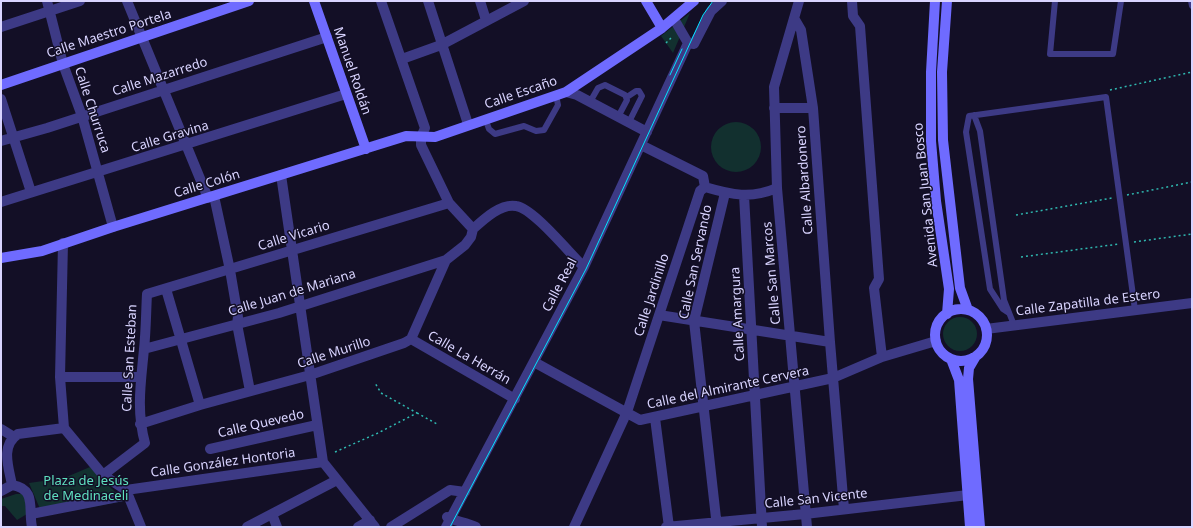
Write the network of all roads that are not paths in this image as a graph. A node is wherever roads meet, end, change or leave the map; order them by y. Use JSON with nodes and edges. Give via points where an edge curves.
{"nodes":[{"id":1,"x":80,"y":1,"type":"edge"},
{"id":2,"x":127,"y":1,"type":"edge"},
{"id":3,"x":249,"y":1,"type":"edge"},
{"id":4,"x":314,"y":1,"type":"edge"},
{"id":5,"x":381,"y":1,"type":"edge"},
{"id":6,"x":428,"y":1,"type":"edge"},
{"id":7,"x":480,"y":1,"type":"edge"},
{"id":8,"x":524,"y":1,"type":"edge"},
{"id":9,"x":646,"y":1,"type":"edge"},
{"id":10,"x":694,"y":1,"type":"edge"},
{"id":11,"x":722,"y":1,"type":"edge"},
{"id":12,"x":799,"y":1,"type":"edge"},
{"id":13,"x":852,"y":1,"type":"edge"},
{"id":14,"x":935,"y":1,"type":"edge"},
{"id":15,"x":947,"y":1,"type":"edge"},
{"id":16,"x":1055,"y":1,"type":"edge"},
{"id":17,"x":1122,"y":1,"type":"edge"},
{"id":18,"x":1191,"y":1,"type":"edge"},
{"id":19,"x":49,"y":6,"type":"edge"},
{"id":20,"x":1192,"y":6,"type":"edge"},
{"id":21,"x":794,"y":18,"type":"junction"},
{"id":22,"x":674,"y":19,"type":"junction"},
{"id":23,"x":486,"y":20,"type":"junction"},
{"id":24,"x":1,"y":27,"type":"edge"},
{"id":25,"x":662,"y":28,"type":"junction"},
{"id":26,"x":143,"y":37,"type":"junction"},
{"id":27,"x":327,"y":37,"type":"junction"},
{"id":28,"x":441,"y":45,"type":"junction"},
{"id":29,"x":687,"y":46,"type":"junction"},
{"id":30,"x":402,"y":59,"type":"junction"},
{"id":31,"x":63,"y":64,"type":"junction"},
{"id":32,"x":1,"y":85,"type":"edge"},
{"id":33,"x":164,"y":90,"type":"junction"},
{"id":34,"x":566,"y":92,"type":"junction"},
{"id":35,"x":346,"y":94,"type":"junction"},
{"id":36,"x":556,"y":95,"type":"junction"},
{"id":37,"x":627,"y":97,"type":"junction"},
{"id":38,"x":1,"y":99,"type":"edge"},
{"id":39,"x":590,"y":102,"type":"junction"},
{"id":40,"x":774,"y":108,"type":"junction"},
{"id":41,"x":813,"y":108,"type":"junction"},
{"id":42,"x":974,"y":115,"type":"junction"},
{"id":43,"x":82,"y":116,"type":"junction"},
{"id":44,"x":618,"y":117,"type":"junction"},
{"id":45,"x":485,"y":118,"type":"junction"},
{"id":46,"x":629,"y":122,"type":"junction"},
{"id":47,"x":468,"y":124,"type":"junction"},
{"id":48,"x":647,"y":132,"type":"junction"},
{"id":49,"x":13,"y":137,"type":"junction"},
{"id":50,"x":419,"y":137,"type":"junction"},
{"id":51,"x":1,"y":141,"type":"edge"},
{"id":52,"x":187,"y":145,"type":"junction"},
{"id":53,"x":641,"y":146,"type":"junction"},
{"id":54,"x":366,"y":149,"type":"junction"},
{"id":55,"x":98,"y":173,"type":"junction"},
{"id":56,"x":281,"y":175,"type":"junction"},
{"id":57,"x":705,"y":187,"type":"junction"},
{"id":58,"x":777,"y":188,"type":"junction"},
{"id":59,"x":31,"y":192,"type":"junction"},
{"id":60,"x":725,"y":193,"type":"junction"},
{"id":61,"x":744,"y":195,"type":"junction"},
{"id":62,"x":211,"y":197,"type":"junction"},
{"id":63,"x":1,"y":202,"type":"edge"},
{"id":64,"x":449,"y":204,"type":"junction"},
{"id":65,"x":113,"y":227,"type":"junction"},
{"id":66,"x":473,"y":229,"type":"junction"},
{"id":67,"x":63,"y":243,"type":"junction"},
{"id":68,"x":292,"y":251,"type":"junction"},
{"id":69,"x":1,"y":258,"type":"edge"},
{"id":70,"x":446,"y":260,"type":"junction"},
{"id":71,"x":584,"y":267,"type":"junction"},
{"id":72,"x":230,"y":270,"type":"junction"},
{"id":73,"x":166,"y":288,"type":"junction"},
{"id":74,"x":147,"y":294,"type":"joint"},
{"id":75,"x":1192,"y":302,"type":"edge"},
{"id":76,"x":300,"y":306,"type":"junction"},
{"id":77,"x":968,"y":310,"type":"junction"},
{"id":78,"x":1135,"y":310,"type":"junction"},
{"id":79,"x":1009,"y":313,"type":"junction"},
{"id":80,"x":947,"y":314,"type":"junction"},
{"id":81,"x":659,"y":315,"type":"junction"},
{"id":82,"x":694,"y":321,"type":"junction"},
{"id":83,"x":237,"y":324,"type":"junction"},
{"id":84,"x":1014,"y":325,"type":"junction"},
{"id":85,"x":986,"y":329,"type":"junction"},
{"id":86,"x":752,"y":331,"type":"junction"},
{"id":87,"x":791,"y":337,"type":"junction"},
{"id":88,"x":411,"y":339,"type":"junction"},
{"id":89,"x":181,"y":340,"type":"junction"},
{"id":90,"x":936,"y":341,"type":"junction"},
{"id":91,"x":830,"y":342,"type":"junction"},
{"id":92,"x":144,"y":349,"type":"junction"},
{"id":93,"x":976,"y":356,"type":"junction"},
{"id":94,"x":882,"y":358,"type":"junction"},
{"id":95,"x":951,"y":359,"type":"junction"},
{"id":96,"x":534,"y":362,"type":"junction"},
{"id":97,"x":310,"y":375,"type":"junction"},
{"id":98,"x":60,"y":377,"type":"junction"},
{"id":99,"x":140,"y":377,"type":"junction"},
{"id":100,"x":833,"y":378,"type":"junction"},
{"id":101,"x":795,"y":387,"type":"junction"},
{"id":102,"x":250,"y":392,"type":"junction"},
{"id":103,"x":756,"y":396,"type":"junction"},
{"id":104,"x":515,"y":399,"type":"junction"},
{"id":105,"x":200,"y":405,"type":"junction"},
{"id":106,"x":704,"y":406,"type":"junction"},
{"id":107,"x":627,"y":412,"type":"junction"},
{"id":108,"x":655,"y":418,"type":"junction"},
{"id":109,"x":140,"y":424,"type":"junction"},
{"id":110,"x":317,"y":424,"type":"junction"},
{"id":111,"x":64,"y":428,"type":"junction"},
{"id":112,"x":1,"y":430,"type":"edge"},
{"id":113,"x":14,"y":437,"type":"junction"},
{"id":114,"x":210,"y":449,"type":"dead end"},
{"id":115,"x":4,"y":452,"type":"edge"},
{"id":116,"x":323,"y":462,"type":"junction"},
{"id":117,"x":103,"y":474,"type":"junction"},
{"id":118,"x":337,"y":480,"type":"junction"},
{"id":119,"x":12,"y":485,"type":"junction"},
{"id":120,"x":1,"y":491,"type":"edge"},
{"id":121,"x":127,"y":492,"type":"junction"},
{"id":122,"x":465,"y":492,"type":"junction"},
{"id":123,"x":968,"y":494,"type":"junction"},
{"id":124,"x":844,"y":509,"type":"junction"},
{"id":125,"x":30,"y":514,"type":"junction"},
{"id":126,"x":272,"y":514,"type":"junction"},
{"id":127,"x":805,"y":514,"type":"junction"},
{"id":128,"x":448,"y":521,"type":"edge"},
{"id":129,"x":762,"y":522,"type":"edge"},
{"id":130,"x":373,"y":523,"type":"edge"},
{"id":131,"x":717,"y":524,"type":"edge"},
{"id":132,"x":32,"y":527,"type":"edge"},
{"id":133,"x":141,"y":527,"type":"edge"},
{"id":134,"x":247,"y":527,"type":"edge"},
{"id":135,"x":277,"y":527,"type":"edge"},
{"id":136,"x":358,"y":527,"type":"edge"},
{"id":137,"x":391,"y":527,"type":"edge"},
{"id":138,"x":476,"y":527,"type":"edge"},
{"id":139,"x":574,"y":527,"type":"edge"},
{"id":140,"x":666,"y":527,"type":"edge"},
{"id":141,"x":669,"y":527,"type":"edge"},
{"id":142,"x":807,"y":527,"type":"edge"},
{"id":143,"x":970,"y":527,"type":"edge"},
{"id":144,"x":980,"y":527,"type":"edge"}],
"edges":[{"from":1,"to":19,"type":"street"},
{"from":2,"to":26,"type":"street"},
{"from":3,"to":26,"type":"street","name":"Calle Maestro Portela"},
{"from":4,"to":27,"type":"street","name":"Manuel Roldán"},
{"from":5,"to":30,"type":"street"},
{"from":6,"to":28,"type":"street"},
{"from":7,"to":23,"type":"street"},
{"from":8,"to":23,"type":"street"},
{"from":9,"to":25,"type":"street"},
{"from":10,"to":22,"type":"street","name":"Calle Escaño"},
{"from":11,"to":29,"type":"street","via":[[711,11],[694,44]]},
{"from":12,"to":21,"type":"street","name":"Calle San Marcos"},
{"from":13,"to":94,"type":"street","via":[[853,16],[860,26],[879,279],[874,288]]},
{"from":14,"to":80,"type":"street","name":"Avenida San Juan Bosco","via":[[931,141],[948,290]]},
{"from":15,"to":77,"type":"street","name":"Avenida San Juan Bosco","via":[[942,72],[942,140],[960,288]]},
{"from":16,"to":17,"type":"lane","via":[[1050,54],[1113,54]]},
{"from":18,"to":20,"type":"lane"},
{"from":19,"to":24,"type":"street"},
{"from":19,"to":31,"type":"street","name":"Calle Churruca"},
{"from":21,"to":40,"type":"street","name":"Calle San Marcos","via":[[774,87]]},
{"from":21,"to":41,"type":"street","name":"Calle Albardonero","via":[[801,30]]},
{"from":22,"to":25,"type":"street","name":"Calle Escaño"},
{"from":22,"to":29,"type":"street"},
{"from":23,"to":28,"type":"street"},
{"from":25,"to":34,"type":"street","name":"Calle Escaño"},
{"from":26,"to":31,"type":"street","name":"Calle Maestro Portela"},
{"from":26,"to":33,"type":"street"},
{"from":27,"to":33,"type":"street","name":"Calle Mazarredo"},
{"from":27,"to":35,"type":"street","name":"Manuel Roldán"},
{"from":28,"to":30,"type":"street"},
{"from":28,"to":47,"type":"street"},
{"from":29,"to":48,"type":"street","name":"Calle Real"},
{"from":30,"to":50,"type":"street","via":[[425,128]]},
{"from":31,"to":32,"type":"street","name":"Calle Maestro Portela"},
{"from":31,"to":43,"type":"street","name":"Calle Churruca"},
{"from":33,"to":43,"type":"street","name":"Calle Mazarredo"},
{"from":33,"to":52,"type":"street"},
{"from":34,"to":36,"type":"street","name":"Calle Escaño"},
{"from":34,"to":39,"type":"street"},
{"from":35,"to":52,"type":"street","name":"Calle Gravina"},
{"from":35,"to":54,"type":"street","name":"Manuel Roldán"},
{"from":36,"to":45,"type":"street","name":"Calle Escaño"},
{"from":36,"to":45,"type":"lane","via":[[558,105],[546,128],[541,131],[524,126],[495,134],[488,129]]},
{"from":37,"to":39,"type":"lane","via":[[605,85],[596,91]]},
{"from":37,"to":44,"type":"lane"},
{"from":37,"to":46,"type":"lane","via":[[636,91],[642,96]]},
{"from":38,"to":49,"type":"street"},
{"from":39,"to":44,"type":"street"},
{"from":40,"to":41,"type":"street"},
{"from":40,"to":58,"type":"street","name":"Calle San Marcos"},
{"from":41,"to":91,"type":"street","name":"Calle Albardonero"},
{"from":42,"to":78,"type":"lane","via":[[1106,97]]},
{"from":42,"to":79,"type":"lane","via":[[980,131],[1004,300]]},
{"from":42,"to":79,"type":"lane","via":[[969,116],[966,132],[990,289],[1003,309]]},
{"from":43,"to":49,"type":"street","name":"Calle Mazarredo"},
{"from":43,"to":55,"type":"street","name":"Calle Churruca"},
{"from":44,"to":46,"type":"street"},
{"from":45,"to":47,"type":"street","name":"Calle Escaño"},
{"from":46,"to":48,"type":"street"},
{"from":47,"to":50,"type":"street","name":"Calle Escaño","via":[[435,137]]},
{"from":48,"to":53,"type":"street","name":"Calle Real"},
{"from":49,"to":51,"type":"street","name":"Calle Mazarredo"},
{"from":49,"to":59,"type":"street"},
{"from":50,"to":54,"type":"street","name":"Calle Colón","via":[[406,136]]},
{"from":50,"to":64,"type":"street"},
{"from":52,"to":55,"type":"street","name":"Calle Gravina"},
{"from":52,"to":62,"type":"street"},
{"from":53,"to":57,"type":"street","via":[[703,176]]},
{"from":53,"to":71,"type":"street","name":"Calle Real"},
{"from":54,"to":56,"type":"street","name":"Calle Colón"},
{"from":55,"to":59,"type":"street","name":"Calle Gravina"},
{"from":55,"to":65,"type":"street","name":"Calle Churruca"},
{"from":56,"to":62,"type":"street","name":"Calle Colón"},
{"from":56,"to":68,"type":"street"},
{"from":57,"to":60,"type":"street"},
{"from":57,"to":81,"type":"street","name":"Calle Jardinillo","via":[[700,191]]},
{"from":58,"to":61,"type":"street","via":[[762,194]]},
{"from":58,"to":87,"type":"street","name":"Calle San Marcos"},
{"from":59,"to":63,"type":"street","name":"Calle Gravina"},
{"from":60,"to":61,"type":"street"},
{"from":60,"to":82,"type":"street","name":"Calle San Servando"},
{"from":61,"to":86,"type":"street","name":"Calle Amargura"},
{"from":62,"to":65,"type":"street","name":"Calle Colón"},
{"from":62,"to":72,"type":"street"},
{"from":64,"to":66,"type":"street"},
{"from":64,"to":68,"type":"street","name":"Calle Vicario"},
{"from":65,"to":67,"type":"street","name":"Calle Colón"},
{"from":66,"to":70,"type":"street","via":[[465,245]]},
{"from":66,"to":71,"type":"street","via":[[485,218],[505,207],[518,206],[536,218]]},
{"from":67,"to":69,"type":"street","name":"Calle Colón","via":[[42,251]]},
{"from":67,"to":98,"type":"street"},
{"from":68,"to":72,"type":"street","name":"Calle Vicario"},
{"from":68,"to":76,"type":"street"},
{"from":70,"to":76,"type":"street","name":"Calle Juan de Mariana"},
{"from":70,"to":88,"type":"street"},
{"from":71,"to":96,"type":"street","name":"Calle Real"},
{"from":72,"to":73,"type":"street","name":"Calle Vicario"},
{"from":72,"to":83,"type":"street"},
{"from":73,"to":74,"type":"street","name":"Calle Vicario"},
{"from":73,"to":89,"type":"street"},
{"from":74,"to":92,"type":"street","name":"Calle San Esteban"},
{"from":75,"to":78,"type":"street","name":"Calle Zapatilla de Estero"},
{"from":76,"to":83,"type":"street","name":"Calle Juan de Mariana"},
{"from":76,"to":97,"type":"street"},
{"from":77,"to":80,"type":"street","via":[[953,310]]},
{"from":77,"to":85,"type":"street","via":[[980,317]]},
{"from":78,"to":84,"type":"street","name":"Calle Zapatilla de Estero"},
{"from":79,"to":84,"type":"lane"},
{"from":80,"to":90,"type":"street","via":[[937,326]]},
{"from":81,"to":82,"type":"street"},
{"from":81,"to":107,"type":"street","name":"Calle Jardinillo"},
{"from":82,"to":86,"type":"street"},
{"from":82,"to":106,"type":"street","name":"Calle San Servando"},
{"from":83,"to":89,"type":"street","name":"Calle Juan de Mariana"},
{"from":83,"to":102,"type":"street"},
{"from":84,"to":85,"type":"street","name":"Calle Zapatilla de Estero"},
{"from":85,"to":93,"type":"street","via":[[985,344]]},
{"from":86,"to":87,"type":"street"},
{"from":86,"to":103,"type":"street","name":"Calle Amargura"},
{"from":87,"to":91,"type":"street"},
{"from":87,"to":101,"type":"street","name":"Calle San Marcos"},
{"from":88,"to":97,"type":"street","name":"Calle Murillo"},
{"from":88,"to":104,"type":"street","name":"Calle La Herrán"},
{"from":89,"to":92,"type":"street","name":"Calle Juan de Mariana"},
{"from":89,"to":105,"type":"street"},
{"from":90,"to":94,"type":"street","name":"Calle del Almirante Cervera"},
{"from":90,"to":95,"type":"street","via":[[944,354]]},
{"from":91,"to":100,"type":"street","name":"Calle Albardonero"},
{"from":92,"to":99,"type":"street","name":"Calle San Esteban"},
{"from":93,"to":95,"type":"street","via":[[968,360]]},
{"from":93,"to":144,"type":"street","via":[[969,368],[968,379]]},
{"from":94,"to":100,"type":"street","name":"Calle del Almirante Cervera"},
{"from":95,"to":123,"type":"street","via":[[959,380]]},
{"from":96,"to":104,"type":"street","name":"Calle Real"},
{"from":96,"to":107,"type":"street","name":"Calle del Almirante Cervera"},
{"from":97,"to":102,"type":"street","name":"Calle Murillo"},
{"from":97,"to":110,"type":"street"},
{"from":98,"to":99,"type":"street"},
{"from":98,"to":111,"type":"street"},
{"from":99,"to":109,"type":"street","name":"Calle San Esteban"},
{"from":100,"to":101,"type":"street","name":"Calle del Almirante Cervera"},
{"from":100,"to":124,"type":"street","name":"Calle Albardonero"},
{"from":101,"to":103,"type":"street","name":"Calle del Almirante Cervera"},
{"from":101,"to":127,"type":"street","name":"Calle San Marcos"},
{"from":102,"to":105,"type":"street","name":"Calle Murillo"},
{"from":103,"to":106,"type":"street","name":"Calle del Almirante Cervera"},
{"from":103,"to":129,"type":"street","name":"Calle Amargura"},
{"from":104,"to":122,"type":"street","name":"Calle Real"},
{"from":105,"to":109,"type":"street","name":"Calle Murillo"},
{"from":106,"to":108,"type":"street","name":"Calle del Almirante Cervera"},
{"from":106,"to":131,"type":"street","name":"Calle San Servando"},
{"from":107,"to":108,"type":"street","name":"Calle del Almirante Cervera","via":[[640,420]]},
{"from":107,"to":139,"type":"street","name":"Calle Jardinillo"},
{"from":108,"to":141,"type":"street"},
{"from":109,"to":117,"type":"street","name":"Calle San Esteban","via":[[146,443]]},
{"from":110,"to":114,"type":"street","name":"Calle Quevedo"},
{"from":110,"to":116,"type":"street"},
{"from":111,"to":113,"type":"street","via":[[18,434]]},
{"from":111,"to":117,"type":"street"},
{"from":112,"to":113,"type":"street"},
{"from":113,"to":115,"type":"street"},
{"from":115,"to":119,"type":"street"},
{"from":116,"to":118,"type":"street"},
{"from":116,"to":121,"type":"street","name":"Calle González Hontoria"},
{"from":117,"to":121,"type":"street"},
{"from":118,"to":126,"type":"street"},
{"from":118,"to":130,"type":"street"},
{"from":119,"to":120,"type":"street"},
{"from":119,"to":125,"type":"street","via":[[27,492],[30,498]]},
{"from":121,"to":125,"type":"street","name":"Calle González Hontoria"},
{"from":121,"to":133,"type":"street"},
{"from":122,"to":128,"type":"street","name":"Calle Real"},
{"from":122,"to":137,"type":"street","via":[[450,490]]},
{"from":123,"to":124,"type":"street","name":"Calle San Vicente","via":[[919,503]]},
{"from":123,"to":143,"type":"street"},
{"from":124,"to":127,"type":"street","name":"Calle San Vicente"},
{"from":125,"to":132,"type":"street"},
{"from":126,"to":134,"type":"street"},
{"from":126,"to":135,"type":"street"},
{"from":127,"to":129,"type":"street","name":"Calle San Vicente"},
{"from":127,"to":142,"type":"street","name":"Calle San Marcos"},
{"from":128,"to":138,"type":"street","via":[[466,521]]},
{"from":129,"to":131,"type":"street","name":"Calle San Vicente"},
{"from":130,"to":136,"type":"street"},
{"from":131,"to":141,"type":"street","name":"Calle San Vicente"},
{"from":140,"to":141,"type":"street","name":"Calle San Vicente"}]}
